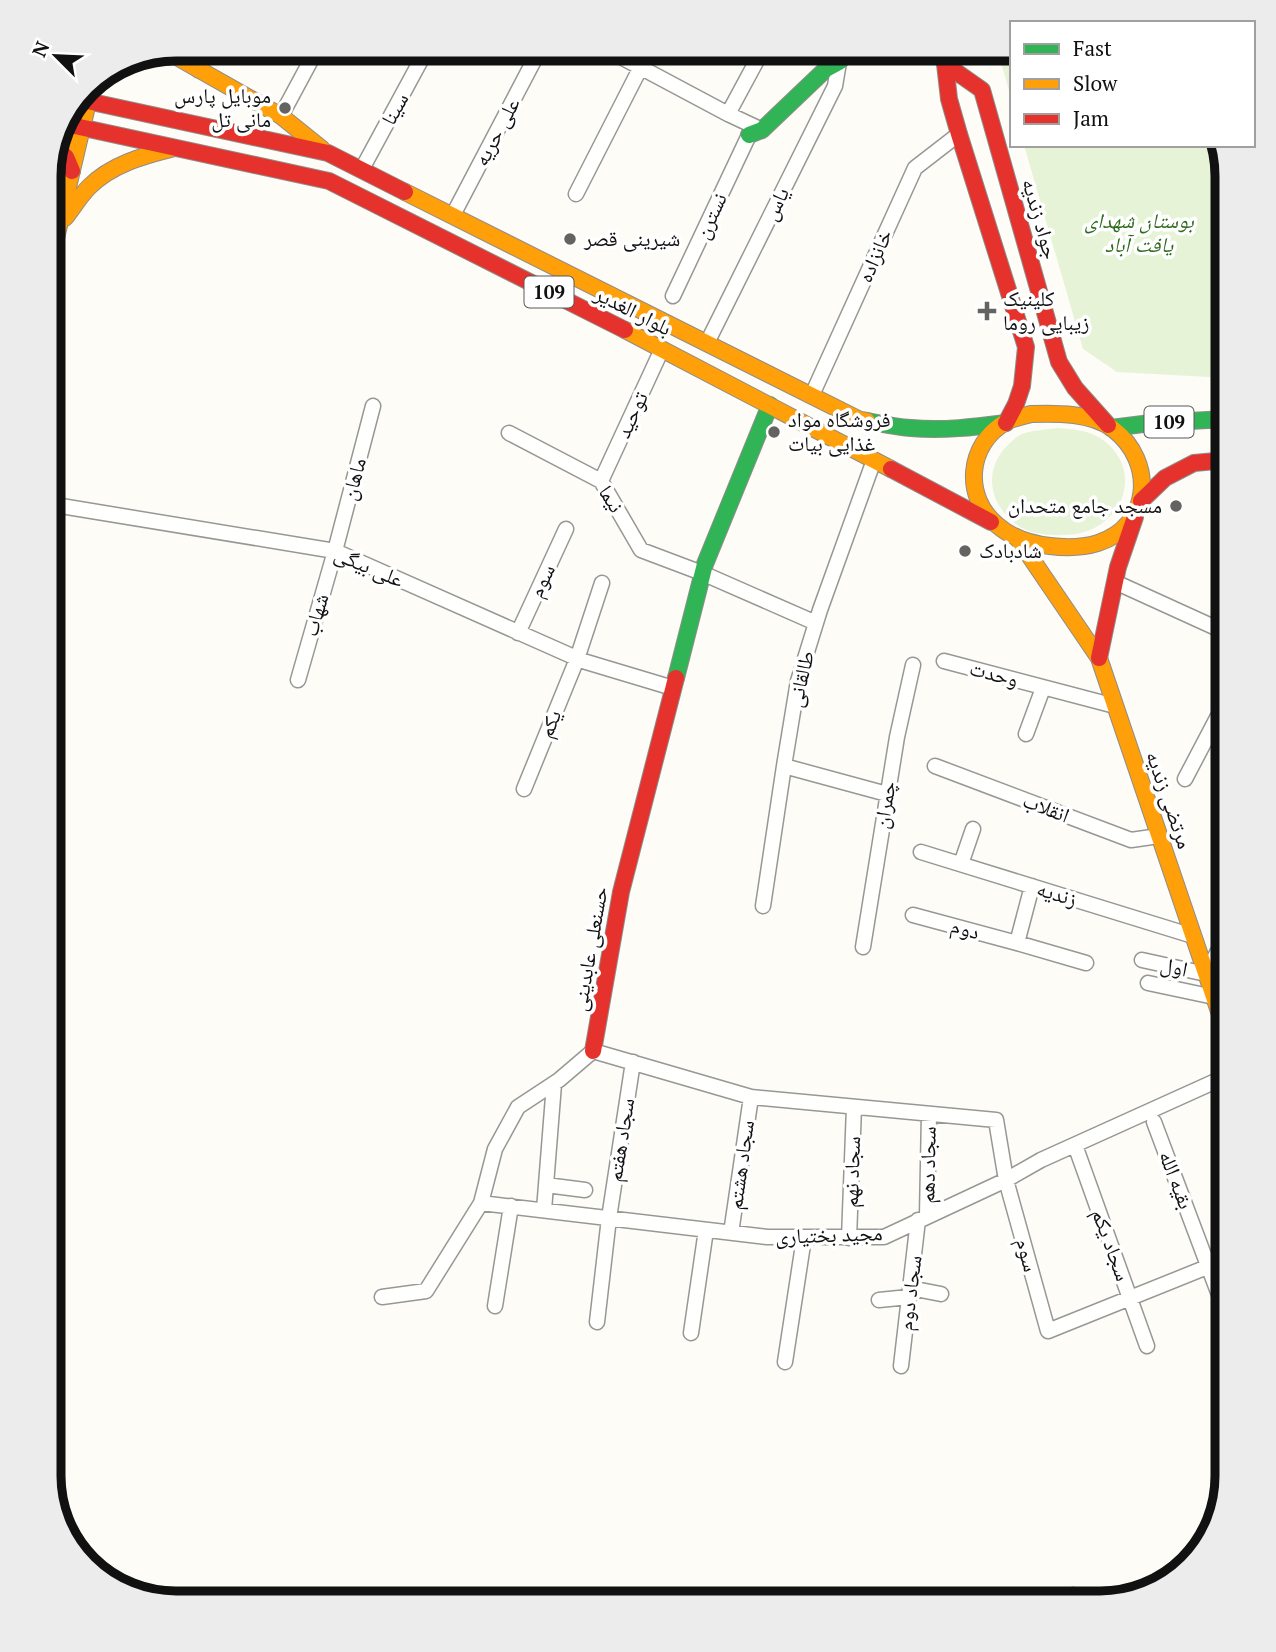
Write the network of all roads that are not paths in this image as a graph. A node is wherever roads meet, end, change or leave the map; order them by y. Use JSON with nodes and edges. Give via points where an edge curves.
{"nodes":[{"id":1,"x":182,"y":61,"type":"edge"},
{"id":2,"x":203,"y":61,"type":"edge"},
{"id":3,"x":311,"y":61,"type":"edge"},
{"id":4,"x":420,"y":61,"type":"edge"},
{"id":5,"x":534,"y":61,"type":"edge"},
{"id":6,"x":628,"y":61,"type":"edge"},
{"id":7,"x":644,"y":61,"type":"edge"},
{"id":8,"x":757,"y":61,"type":"edge"},
{"id":9,"x":942,"y":61,"type":"edge"},
{"id":10,"x":946,"y":61,"type":"edge"},
{"id":11,"x":839,"y":62,"type":"joint"},
{"id":12,"x":641,"y":68,"type":"junction"},
{"id":13,"x":198,"y":70,"type":"junction"},
{"id":14,"x":90,"y":101,"type":"edge"},
{"id":15,"x":83,"y":110,"type":"edge"},
{"id":16,"x":728,"y":114,"type":"junction"},
{"id":17,"x":281,"y":116,"type":"junction"},
{"id":18,"x":73,"y":125,"type":"edge"},
{"id":19,"x":82,"y":127,"type":"junction"},
{"id":20,"x":755,"y":133,"type":"junction"},
{"id":21,"x":959,"y":134,"type":"junction"},
{"id":22,"x":177,"y":147,"type":"junction"},
{"id":23,"x":328,"y":153,"type":"junction"},
{"id":24,"x":64,"y":155,"type":"edge"},
{"id":25,"x":362,"y":169,"type":"junction"},
{"id":26,"x":72,"y":172,"type":"junction"},
{"id":27,"x":576,"y":194,"type":"dead end"},
{"id":28,"x":453,"y":215,"type":"junction"},
{"id":29,"x":61,"y":218,"type":"edge"},
{"id":30,"x":61,"y":223,"type":"edge"},
{"id":31,"x":673,"y":296,"type":"dead end"},
{"id":32,"x":708,"y":343,"type":"junction"},
{"id":33,"x":662,"y":349,"type":"junction"},
{"id":34,"x":812,"y":395,"type":"junction"},
{"id":35,"x":770,"y":405,"type":"junction"},
{"id":36,"x":373,"y":407,"type":"dead end"},
{"id":37,"x":1215,"y":420,"type":"edge"},
{"id":38,"x":1006,"y":423,"type":"junction"},
{"id":39,"x":1111,"y":428,"type":"junction"},
{"id":40,"x":509,"y":433,"type":"dead end"},
{"id":41,"x":874,"y":460,"type":"junction"},
{"id":42,"x":1215,"y":461,"type":"edge"},
{"id":43,"x":601,"y":481,"type":"junction"},
{"id":44,"x":1140,"y":501,"type":"junction"},
{"id":45,"x":61,"y":506,"type":"edge"},
{"id":46,"x":991,"y":522,"type":"junction"},
{"id":47,"x":566,"y":529,"type":"dead end"},
{"id":48,"x":1018,"y":539,"type":"junction"},
{"id":49,"x":335,"y":551,"type":"junction"},
{"id":50,"x":702,"y":573,"type":"junction"},
{"id":51,"x":1115,"y":582,"type":"junction"},
{"id":52,"x":602,"y":583,"type":"dead end"},
{"id":53,"x":816,"y":623,"type":"junction"},
{"id":54,"x":1215,"y":628,"type":"edge"},
{"id":55,"x":519,"y":632,"type":"junction"},
{"id":56,"x":1099,"y":658,"type":"junction"},
{"id":57,"x":577,"y":659,"type":"junction"},
{"id":58,"x":944,"y":661,"type":"dead end"},
{"id":59,"x":913,"y":665,"type":"dead end"},
{"id":60,"x":298,"y":680,"type":"dead end"},
{"id":61,"x":673,"y":688,"type":"junction"},
{"id":62,"x":1043,"y":688,"type":"junction"},
{"id":63,"x":1115,"y":706,"type":"junction"},
{"id":64,"x":1215,"y":722,"type":"edge"},
{"id":65,"x":1026,"y":734,"type":"dead end"},
{"id":66,"x":784,"y":766,"type":"junction"},
{"id":67,"x":935,"y":766,"type":"dead end"},
{"id":68,"x":1185,"y":779,"type":"dead end"},
{"id":69,"x":524,"y":789,"type":"dead end"},
{"id":70,"x":887,"y":794,"type":"junction"},
{"id":71,"x":973,"y":829,"type":"dead end"},
{"id":72,"x":1159,"y":836,"type":"junction"},
{"id":73,"x":921,"y":852,"type":"dead end"},
{"id":74,"x":961,"y":864,"type":"junction"},
{"id":75,"x":1032,"y":886,"type":"junction"},
{"id":76,"x":763,"y":906,"type":"dead end"},
{"id":77,"x":913,"y":915,"type":"dead end"},
{"id":78,"x":1193,"y":936,"type":"junction"},
{"id":79,"x":1017,"y":943,"type":"junction"},
{"id":80,"x":863,"y":947,"type":"dead end"},
{"id":81,"x":1215,"y":957,"type":"edge"},
{"id":82,"x":1142,"y":960,"type":"dead end"},
{"id":83,"x":1086,"y":962,"type":"dead end"},
{"id":84,"x":1206,"y":974,"type":"junction"},
{"id":85,"x":1148,"y":983,"type":"dead end"},
{"id":86,"x":1214,"y":997,"type":"junction"},
{"id":87,"x":1215,"y":1000,"type":"edge"},
{"id":88,"x":593,"y":1051,"type":"junction"},
{"id":89,"x":633,"y":1062,"type":"junction"},
{"id":90,"x":1215,"y":1081,"type":"edge"},
{"id":91,"x":554,"y":1084,"type":"junction"},
{"id":92,"x":751,"y":1097,"type":"junction"},
{"id":93,"x":854,"y":1107,"type":"junction"},
{"id":94,"x":929,"y":1114,"type":"junction"},
{"id":95,"x":1154,"y":1122,"type":"dead end"},
{"id":96,"x":1075,"y":1145,"type":"junction"},
{"id":97,"x":1006,"y":1180,"type":"junction"},
{"id":98,"x":546,"y":1185,"type":"junction"},
{"id":99,"x":585,"y":1189,"type":"dead end"},
{"id":100,"x":481,"y":1203,"type":"junction"},
{"id":101,"x":511,"y":1206,"type":"junction"},
{"id":102,"x":544,"y":1210,"type":"junction"},
{"id":103,"x":609,"y":1218,"type":"junction"},
{"id":104,"x":923,"y":1218,"type":"junction"},
{"id":105,"x":706,"y":1230,"type":"junction"},
{"id":106,"x":732,"y":1233,"type":"junction"},
{"id":107,"x":804,"y":1238,"type":"junction"},
{"id":108,"x":849,"y":1238,"type":"junction"},
{"id":109,"x":1215,"y":1264,"type":"edge"},
{"id":110,"x":1209,"y":1266,"type":"junction"},
{"id":111,"x":1215,"y":1283,"type":"edge"},
{"id":112,"x":910,"y":1293,"type":"junction"},
{"id":113,"x":941,"y":1294,"type":"dead end"},
{"id":114,"x":382,"y":1297,"type":"dead end"},
{"id":115,"x":1130,"y":1298,"type":"junction"},
{"id":116,"x":879,"y":1300,"type":"dead end"},
{"id":117,"x":495,"y":1306,"type":"dead end"},
{"id":118,"x":597,"y":1322,"type":"dead end"},
{"id":119,"x":691,"y":1333,"type":"dead end"},
{"id":120,"x":1147,"y":1346,"type":"dead end"},
{"id":121,"x":785,"y":1362,"type":"dead end"},
{"id":122,"x":901,"y":1366,"type":"dead end"}],
"edges":[{"from":1,"to":13,"type":"main road"},
{"from":2,"to":13,"type":"street"},
{"from":3,"to":17,"type":"street"},
{"from":4,"to":25,"type":"street","name":"سینا"},
{"from":5,"to":28,"type":"street","name":"علی حریه"},
{"from":6,"to":12,"type":"street"},
{"from":7,"to":12,"type":"street"},
{"from":8,"to":16,"type":"street"},
{"from":9,"to":21,"type":"main road","name":"جواد زندیه"},
{"from":10,"to":39,"type":"main road","name":"جواد زندیه","via":[[982,90],[1059,362],[1079,396]]},
{"from":11,"to":20,"type":"main road"},
{"from":11,"to":32,"type":"street","name":"یاس","via":[[835,86]]},
{"from":12,"to":16,"type":"street"},
{"from":12,"to":27,"type":"street"},
{"from":13,"to":17,"type":"main road"},
{"from":14,"to":23,"type":"main road","name":"بلوار الغدیر","number":"109"},
{"from":15,"to":19,"type":"main road"},
{"from":16,"to":20,"type":"street"},
{"from":17,"to":23,"type":"main road"},
{"from":18,"to":19,"type":"main road","number":"109"},
{"from":19,"to":22,"type":"main road","name":"بلوار الغدیر","number":"109"},
{"from":19,"to":26,"type":"main road"},
{"from":20,"to":31,"type":"street","name":"نسترن"},
{"from":21,"to":34,"type":"street","name":"خانزاده","via":[[915,168]]},
{"from":21,"to":38,"type":"main road","name":"جواد زندیه","via":[[1026,347],[1023,388]]},
{"from":22,"to":30,"type":"main road","via":[[128,160],[106,173],[88,187]]},
{"from":22,"to":33,"type":"main road","name":"بلوار الغدیر","number":"109","via":[[329,181]]},
{"from":23,"to":25,"type":"main road","name":"بلوار الغدیر","number":"109"},
{"from":24,"to":26,"type":"main road"},
{"from":25,"to":28,"type":"main road","name":"بلوار الغدیر","number":"109"},
{"from":26,"to":29,"type":"main road"},
{"from":28,"to":32,"type":"main road","name":"بلوار الغدیر","number":"109"},
{"from":32,"to":34,"type":"main road","name":"بلوار الغدیر","number":"109"},
{"from":33,"to":35,"type":"main road","name":"بلوار الغدیر","number":"109"},
{"from":33,"to":43,"type":"street","name":"توحید"},
{"from":34,"to":38,"type":"main road","name":"بلوار الغدیر","number":"109","via":[[860,419],[900,427]]},
{"from":35,"to":41,"type":"main road","name":"بلوار الغدیر","number":"109"},
{"from":35,"to":50,"type":"main road","name":"حسنعلی عابدینی"},
{"from":36,"to":49,"type":"street","name":"ماهان"},
{"from":37,"to":39,"type":"main road","number":"109"},
{"from":38,"to":39,"type":"main road","via":[[1031,414],[1056,414]]},
{"from":38,"to":46,"type":"main road","via":[[979,448],[973,469],[975,498]]},
{"from":39,"to":44,"type":"main road","via":[[1138,458],[1143,479]]},
{"from":40,"to":43,"type":"street","name":"نیما"},
{"from":41,"to":46,"type":"main road","name":"بلوار الغدیر","number":"109"},
{"from":41,"to":53,"type":"street","name":"طالقانی"},
{"from":42,"to":44,"type":"main road","number":"109","via":[[1194,463],[1165,478]]},
{"from":43,"to":50,"type":"street","name":"نیما","via":[[641,550]]},
{"from":44,"to":48,"type":"main road","via":[[1114,536],[1098,542],[1065,548]]},
{"from":44,"to":51,"type":"main road"},
{"from":45,"to":49,"type":"street","name":"علی بیگی"},
{"from":46,"to":48,"type":"main road"},
{"from":47,"to":55,"type":"street","name":"سوم"},
{"from":48,"to":56,"type":"main road"},
{"from":49,"to":55,"type":"street","name":"علی بیگی"},
{"from":49,"to":60,"type":"street","name":"شهاب"},
{"from":50,"to":53,"type":"street","name":"نیما"},
{"from":50,"to":61,"type":"main road","name":"حسنعلی عابدینی"},
{"from":51,"to":54,"type":"street"},
{"from":51,"to":56,"type":"main road"},
{"from":52,"to":57,"type":"street"},
{"from":53,"to":66,"type":"street","name":"طالقانی","via":[[798,681]]},
{"from":55,"to":57,"type":"street","name":"علی بیگی"},
{"from":56,"to":63,"type":"main road","name":"مرتضی زندیه"},
{"from":57,"to":61,"type":"street","name":"علی بیگی"},
{"from":57,"to":69,"type":"street","name":"یکم"},
{"from":58,"to":62,"type":"street","name":"وحدت"},
{"from":59,"to":70,"type":"street","name":"چمران"},
{"from":61,"to":88,"type":"main road","name":"حسنعلی عابدینی","via":[[621,892]]},
{"from":62,"to":63,"type":"street","name":"وحدت"},
{"from":62,"to":65,"type":"street","name":"وحدت"},
{"from":63,"to":72,"type":"main road","name":"مرتضی زندیه"},
{"from":64,"to":68,"type":"street"},
{"from":66,"to":70,"type":"street"},
{"from":66,"to":76,"type":"street","name":"طالقانی"},
{"from":67,"to":72,"type":"street","name":"انقلاب","via":[[1131,840]]},
{"from":70,"to":80,"type":"street","name":"چمران"},
{"from":71,"to":74,"type":"street"},
{"from":72,"to":78,"type":"main road","name":"مرتضی زندیه"},
{"from":73,"to":74,"type":"street","name":"زندیه"},
{"from":74,"to":75,"type":"street","name":"زندیه"},
{"from":75,"to":78,"type":"street","name":"زندیه"},
{"from":75,"to":79,"type":"street"},
{"from":77,"to":79,"type":"street","name":"دوم"},
{"from":78,"to":84,"type":"main road","name":"مرتضی زندیه"},
{"from":79,"to":83,"type":"street","name":"دوم"},
{"from":81,"to":84,"type":"street"},
{"from":82,"to":84,"type":"street","name":"اول"},
{"from":84,"to":86,"type":"main road","name":"مرتضی زندیه"},
{"from":85,"to":86,"type":"street"},
{"from":86,"to":87,"type":"main road","name":"مرتضی زندیه"},
{"from":88,"to":89,"type":"street"},
{"from":88,"to":91,"type":"street"},
{"from":89,"to":92,"type":"street"},
{"from":89,"to":103,"type":"street","name":"سجاد هفتم"},
{"from":90,"to":96,"type":"street","name":"مجید بختیاری"},
{"from":91,"to":98,"type":"street"},
{"from":91,"to":100,"type":"street","via":[[519,1107],[495,1149]]},
{"from":92,"to":93,"type":"street"},
{"from":92,"to":106,"type":"street","name":"سجاد هشتم"},
{"from":93,"to":94,"type":"street"},
{"from":93,"to":108,"type":"street","name":"سجاد نهم"},
{"from":94,"to":97,"type":"street","via":[[996,1120]]},
{"from":94,"to":104,"type":"street","name":"سجاد دهم"},
{"from":95,"to":110,"type":"street","name":"بقیه الله"},
{"from":96,"to":97,"type":"street","name":"مجید بختیاری"},
{"from":96,"to":115,"type":"street","name":"سجاد یکم"},
{"from":97,"to":104,"type":"street","name":"مجید بختیاری"},
{"from":97,"to":115,"type":"street","name":"سوم","via":[[1048,1331]]},
{"from":98,"to":99,"type":"street"},
{"from":98,"to":102,"type":"street"},
{"from":100,"to":101,"type":"street","name":"مجید بختیاری"},
{"from":100,"to":114,"type":"street","via":[[426,1291]]},
{"from":101,"to":102,"type":"street","name":"مجید بختیاری"},
{"from":101,"to":117,"type":"street"},
{"from":102,"to":103,"type":"street","name":"مجید بختیاری"},
{"from":103,"to":105,"type":"street","name":"مجید بختیاری"},
{"from":103,"to":118,"type":"street","name":"سجاد هفتم"},
{"from":104,"to":108,"type":"street","name":"مجید بختیاری","via":[[884,1237]]},
{"from":104,"to":112,"type":"street","name":"سجاد دوم"},
{"from":105,"to":106,"type":"street","name":"مجید بختیاری"},
{"from":105,"to":119,"type":"street"},
{"from":106,"to":107,"type":"street","name":"مجید بختیاری"},
{"from":107,"to":108,"type":"street","name":"مجید بختیاری"},
{"from":107,"to":121,"type":"street"},
{"from":109,"to":110,"type":"street"},
{"from":110,"to":111,"type":"street","name":"بقیه الله"},
{"from":110,"to":115,"type":"street"},
{"from":112,"to":113,"type":"street"},
{"from":112,"to":116,"type":"street"},
{"from":112,"to":122,"type":"street","name":"سجاد دوم"},
{"from":115,"to":120,"type":"street","name":"سجاد یکم"}]}
